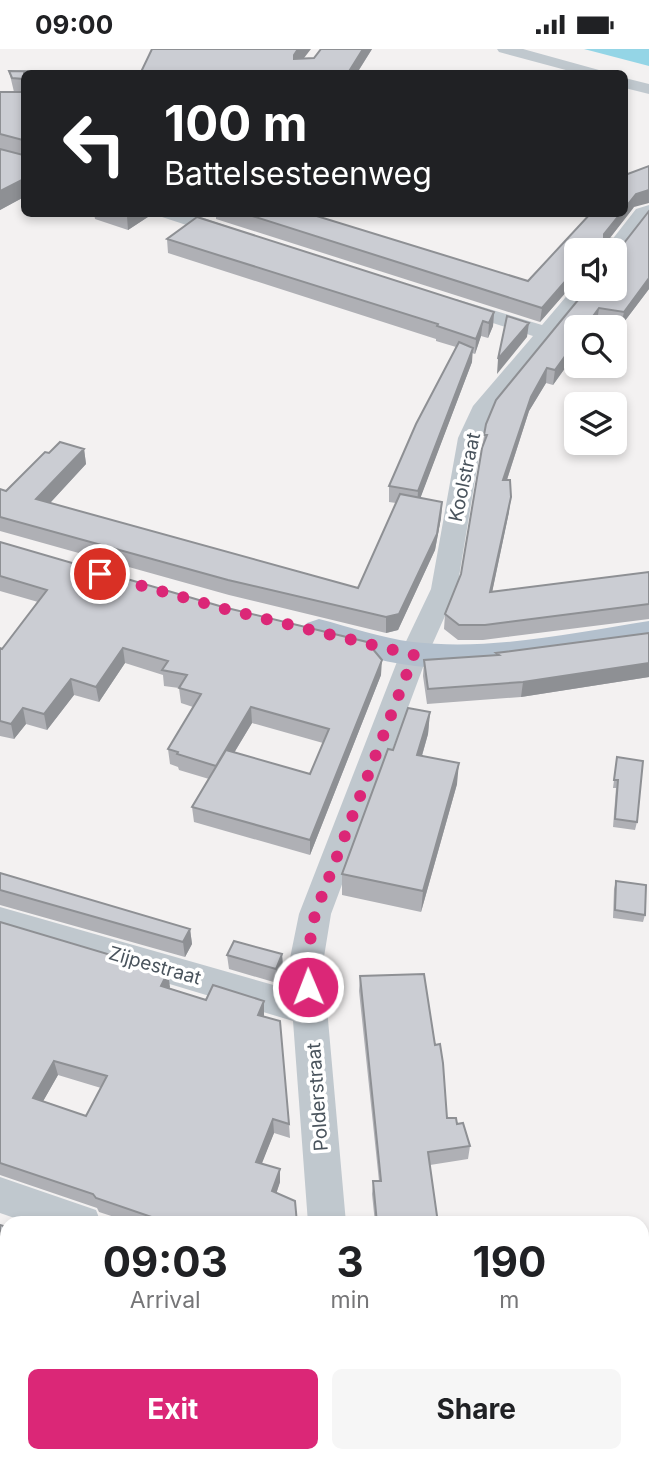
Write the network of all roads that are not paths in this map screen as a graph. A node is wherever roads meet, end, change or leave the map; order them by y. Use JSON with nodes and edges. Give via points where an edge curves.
{"nodes":[{"id":1,"x":505,"y":49,"type":"edge"},
{"id":2,"x":582,"y":70,"type":"edge"},
{"id":3,"x":628,"y":84,"type":"edge"},
{"id":4,"x":649,"y":89,"type":"edge"},
{"id":5,"x":181,"y":217,"type":"edge"},
{"id":6,"x":638,"y":219,"type":"edge"},
{"id":7,"x":244,"y":238,"type":"edge"},
{"id":8,"x":623,"y":238,"type":"edge"},
{"id":9,"x":442,"y":300,"type":"edge"},
{"id":10,"x":573,"y":301,"type":"edge"},
{"id":11,"x":547,"y":334,"type":"junction"},
{"id":12,"x":292,"y":625,"type":"edge"},
{"id":13,"x":649,"y":633,"type":"edge"},
{"id":14,"x":414,"y":655,"type":"junction"},
{"id":15,"x":0,"y":920,"type":"edge"},
{"id":16,"x":311,"y":1011,"type":"junction"},
{"id":17,"x":0,"y":1195,"type":"edge"},
{"id":18,"x":62,"y":1216,"type":"edge"},
{"id":19,"x":326,"y":1216,"type":"edge"}],
"edges":[{"from":1,"to":2,"type":"street"},
{"from":3,"to":4,"type":"street"},
{"from":5,"to":7,"type":"street"},
{"from":6,"to":8,"type":"street"},
{"from":9,"to":11,"type":"street"},
{"from":10,"to":11,"type":"street","name":"Koolstraat"},
{"from":11,"to":14,"type":"street","name":"Koolstraat","via":[[481,411],[470,438],[444,589]]},
{"from":12,"to":14,"type":"main road"},
{"from":13,"to":14,"type":"main road","via":[[483,655]]},
{"from":14,"to":16,"type":"street","name":"Polderstraat","via":[[315,914],[306,963]]},
{"from":15,"to":16,"type":"street","name":"Zijpestraat"},
{"from":16,"to":19,"type":"street","name":"Polderstraat"},
{"from":17,"to":18,"type":"street"}]}
